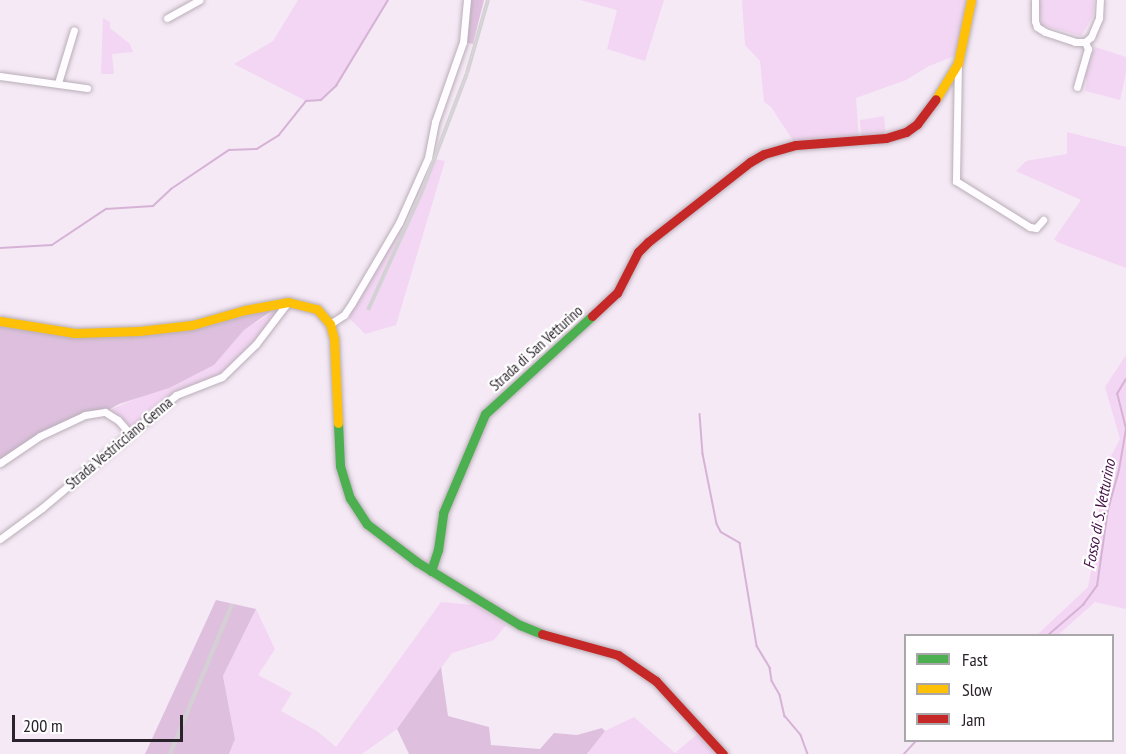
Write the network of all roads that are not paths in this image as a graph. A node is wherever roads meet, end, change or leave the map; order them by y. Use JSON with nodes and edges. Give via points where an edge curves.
{"nodes":[{"id":1,"x":199,"y":0,"type":"edge"},
{"id":2,"x":467,"y":0,"type":"edge"},
{"id":3,"x":971,"y":0,"type":"edge"},
{"id":4,"x":1035,"y":0,"type":"edge"},
{"id":5,"x":1100,"y":0,"type":"edge"},
{"id":6,"x":167,"y":18,"type":"dead end"},
{"id":7,"x":74,"y":30,"type":"dead end"},
{"id":8,"x":1085,"y":42,"type":"junction"},
{"id":9,"x":958,"y":63,"type":"junction"},
{"id":10,"x":0,"y":76,"type":"edge"},
{"id":11,"x":58,"y":83,"type":"junction"},
{"id":12,"x":1077,"y":87,"type":"dead end"},
{"id":13,"x":87,"y":88,"type":"dead end"},
{"id":14,"x":1043,"y":220,"type":"dead end"},
{"id":15,"x":288,"y":302,"type":"junction"},
{"id":16,"x":0,"y":321,"type":"edge"},
{"id":17,"x":330,"y":324,"type":"junction"},
{"id":18,"x":130,"y":434,"type":"junction"},
{"id":19,"x":0,"y":463,"type":"edge"},
{"id":20,"x":0,"y":538,"type":"edge"},
{"id":21,"x":431,"y":571,"type":"junction"},
{"id":22,"x":723,"y":754,"type":"edge"}],
"edges":[{"from":1,"to":6,"type":"street"},
{"from":2,"to":17,"type":"street","via":[[463,42],[435,122],[424,170],[399,223],[352,303],[344,315]]},
{"from":3,"to":9,"type":"street","name":"Strada di San Vetturino"},
{"from":4,"to":8,"type":"street","via":[[1038,27],[1075,42]]},
{"from":5,"to":8,"type":"street","via":[[1099,18]]},
{"from":7,"to":11,"type":"street"},
{"from":8,"to":12,"type":"street","via":[[1088,49]]},
{"from":9,"to":14,"type":"street","via":[[956,181],[1030,227],[1036,228]]},
{"from":9,"to":21,"type":"street","name":"Strada di San Vetturino","via":[[943,90],[906,132],[886,138],[796,145],[764,154],[648,242],[638,252],[617,293],[485,414],[444,513]]},
{"from":10,"to":11,"type":"street"},
{"from":11,"to":13,"type":"street"},
{"from":15,"to":16,"type":"street","via":[[192,325],[139,331],[75,333]]},
{"from":15,"to":17,"type":"street","via":[[317,309]]},
{"from":15,"to":18,"type":"street","name":"Strada Vestricciano Genna","via":[[256,344],[222,377],[176,395]]},
{"from":17,"to":21,"type":"street","via":[[340,466],[350,498],[367,524]]},
{"from":18,"to":19,"type":"street","via":[[105,412],[84,415],[40,436]]},
{"from":18,"to":20,"type":"street","name":"Strada Vestricciano Genna"},
{"from":21,"to":22,"type":"street","via":[[520,625],[618,655],[656,681]]}]}
